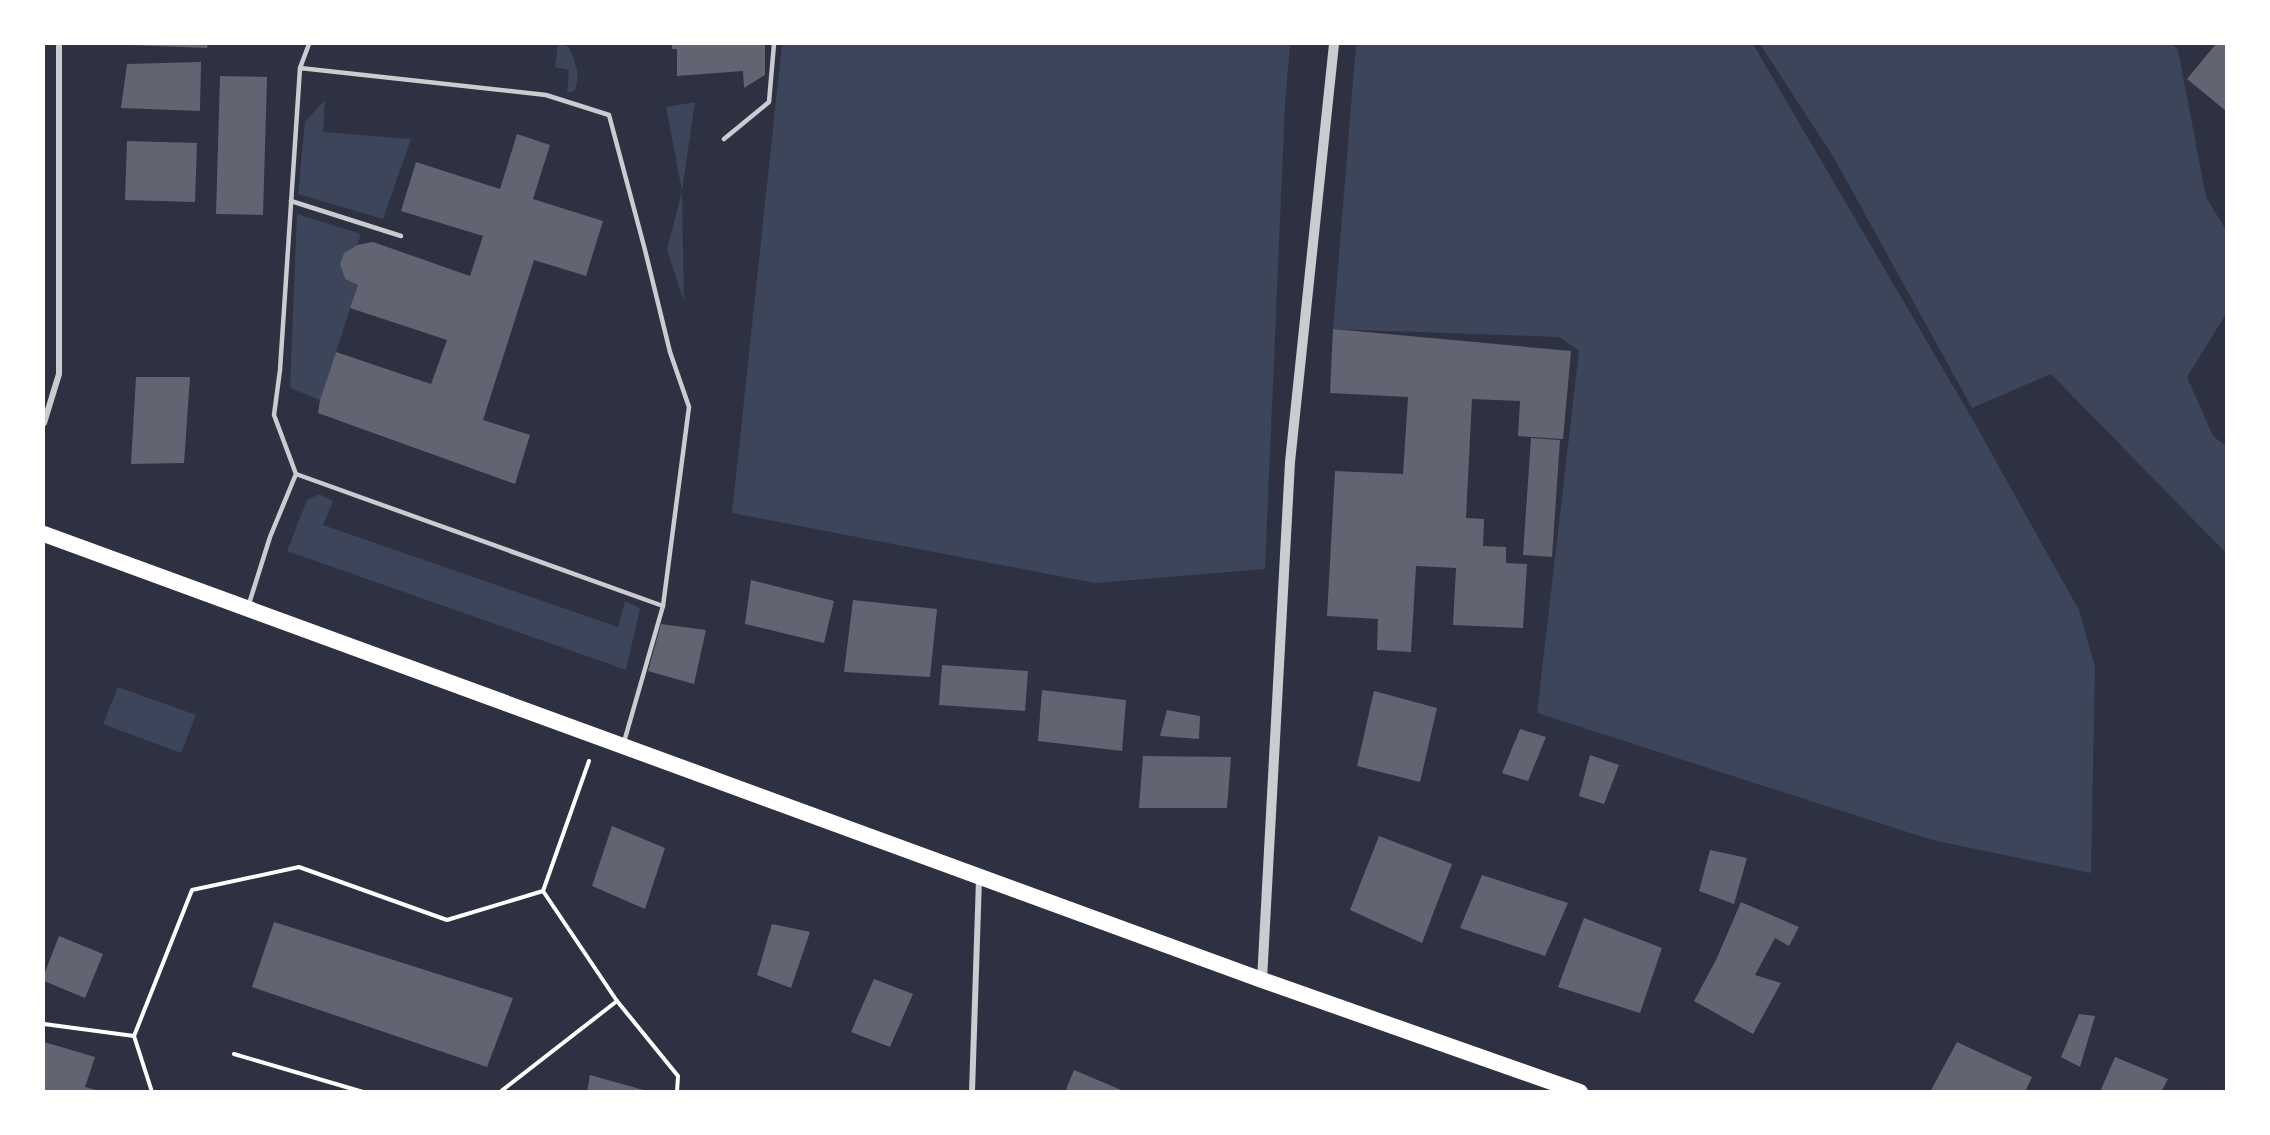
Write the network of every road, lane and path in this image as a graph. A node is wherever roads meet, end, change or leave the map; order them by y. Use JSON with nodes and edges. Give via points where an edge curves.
{"nodes":[{"id":1,"x":59,"y":44,"type":"edge"},
{"id":2,"x":309,"y":44,"type":"edge"},
{"id":3,"x":774,"y":44,"type":"edge"},
{"id":4,"x":1334,"y":44,"type":"edge"},
{"id":5,"x":300,"y":68,"type":"junction"},
{"id":6,"x":724,"y":139,"type":"dead end"},
{"id":7,"x":291,"y":201,"type":"junction"},
{"id":8,"x":401,"y":236,"type":"dead end"},
{"id":9,"x":44,"y":423,"type":"edge"},
{"id":10,"x":296,"y":474,"type":"junction"},
{"id":11,"x":44,"y":534,"type":"edge"},
{"id":12,"x":663,"y":606,"type":"junction"},
{"id":13,"x":248,"y":609,"type":"junction"},
{"id":14,"x":598,"y":738,"type":"junction"},
{"id":15,"x":622,"y":747,"type":"junction"},
{"id":16,"x":979,"y":878,"type":"junction"},
{"id":17,"x":543,"y":891,"type":"junction"},
{"id":18,"x":1262,"y":980,"type":"junction"},
{"id":19,"x":617,"y":1001,"type":"junction"},
{"id":20,"x":44,"y":1024,"type":"edge"},
{"id":21,"x":134,"y":1036,"type":"junction"},
{"id":22,"x":234,"y":1054,"type":"dead end"},
{"id":23,"x":152,"y":1092,"type":"edge"},
{"id":24,"x":363,"y":1092,"type":"edge"},
{"id":25,"x":500,"y":1092,"type":"edge"},
{"id":26,"x":677,"y":1092,"type":"edge"},
{"id":27,"x":972,"y":1092,"type":"edge"},
{"id":28,"x":1580,"y":1092,"type":"edge"}],
"edges":[{"from":1,"to":9,"type":"street","via":[[59,374]]},
{"from":2,"to":5,"type":"lane"},
{"from":3,"to":6,"type":"lane","via":[[770,102]]},
{"from":4,"to":18,"type":"street","via":[[1290,462]]},
{"from":5,"to":7,"type":"lane"},
{"from":5,"to":12,"type":"lane","via":[[546,95],[609,115],[670,352],[689,407]]},
{"from":7,"to":8,"type":"lane"},
{"from":7,"to":10,"type":"lane","via":[[274,416]]},
{"from":10,"to":12,"type":"lane"},
{"from":10,"to":13,"type":"lane","via":[[270,537]]},
{"from":11,"to":13,"type":"highway"},
{"from":12,"to":15,"type":"lane"},
{"from":13,"to":14,"type":"highway"},
{"from":14,"to":15,"type":"highway"},
{"from":14,"to":17,"type":"path"},
{"from":15,"to":16,"type":"highway"},
{"from":16,"to":18,"type":"highway"},
{"from":16,"to":27,"type":"street"},
{"from":17,"to":19,"type":"path"},
{"from":17,"to":21,"type":"path","via":[[447,920],[299,867],[192,890]]},
{"from":18,"to":28,"type":"highway"},
{"from":19,"to":25,"type":"path"},
{"from":19,"to":26,"type":"path","via":[[678,1076]]},
{"from":20,"to":21,"type":"path"},
{"from":21,"to":23,"type":"path"},
{"from":22,"to":24,"type":"path"}]}
